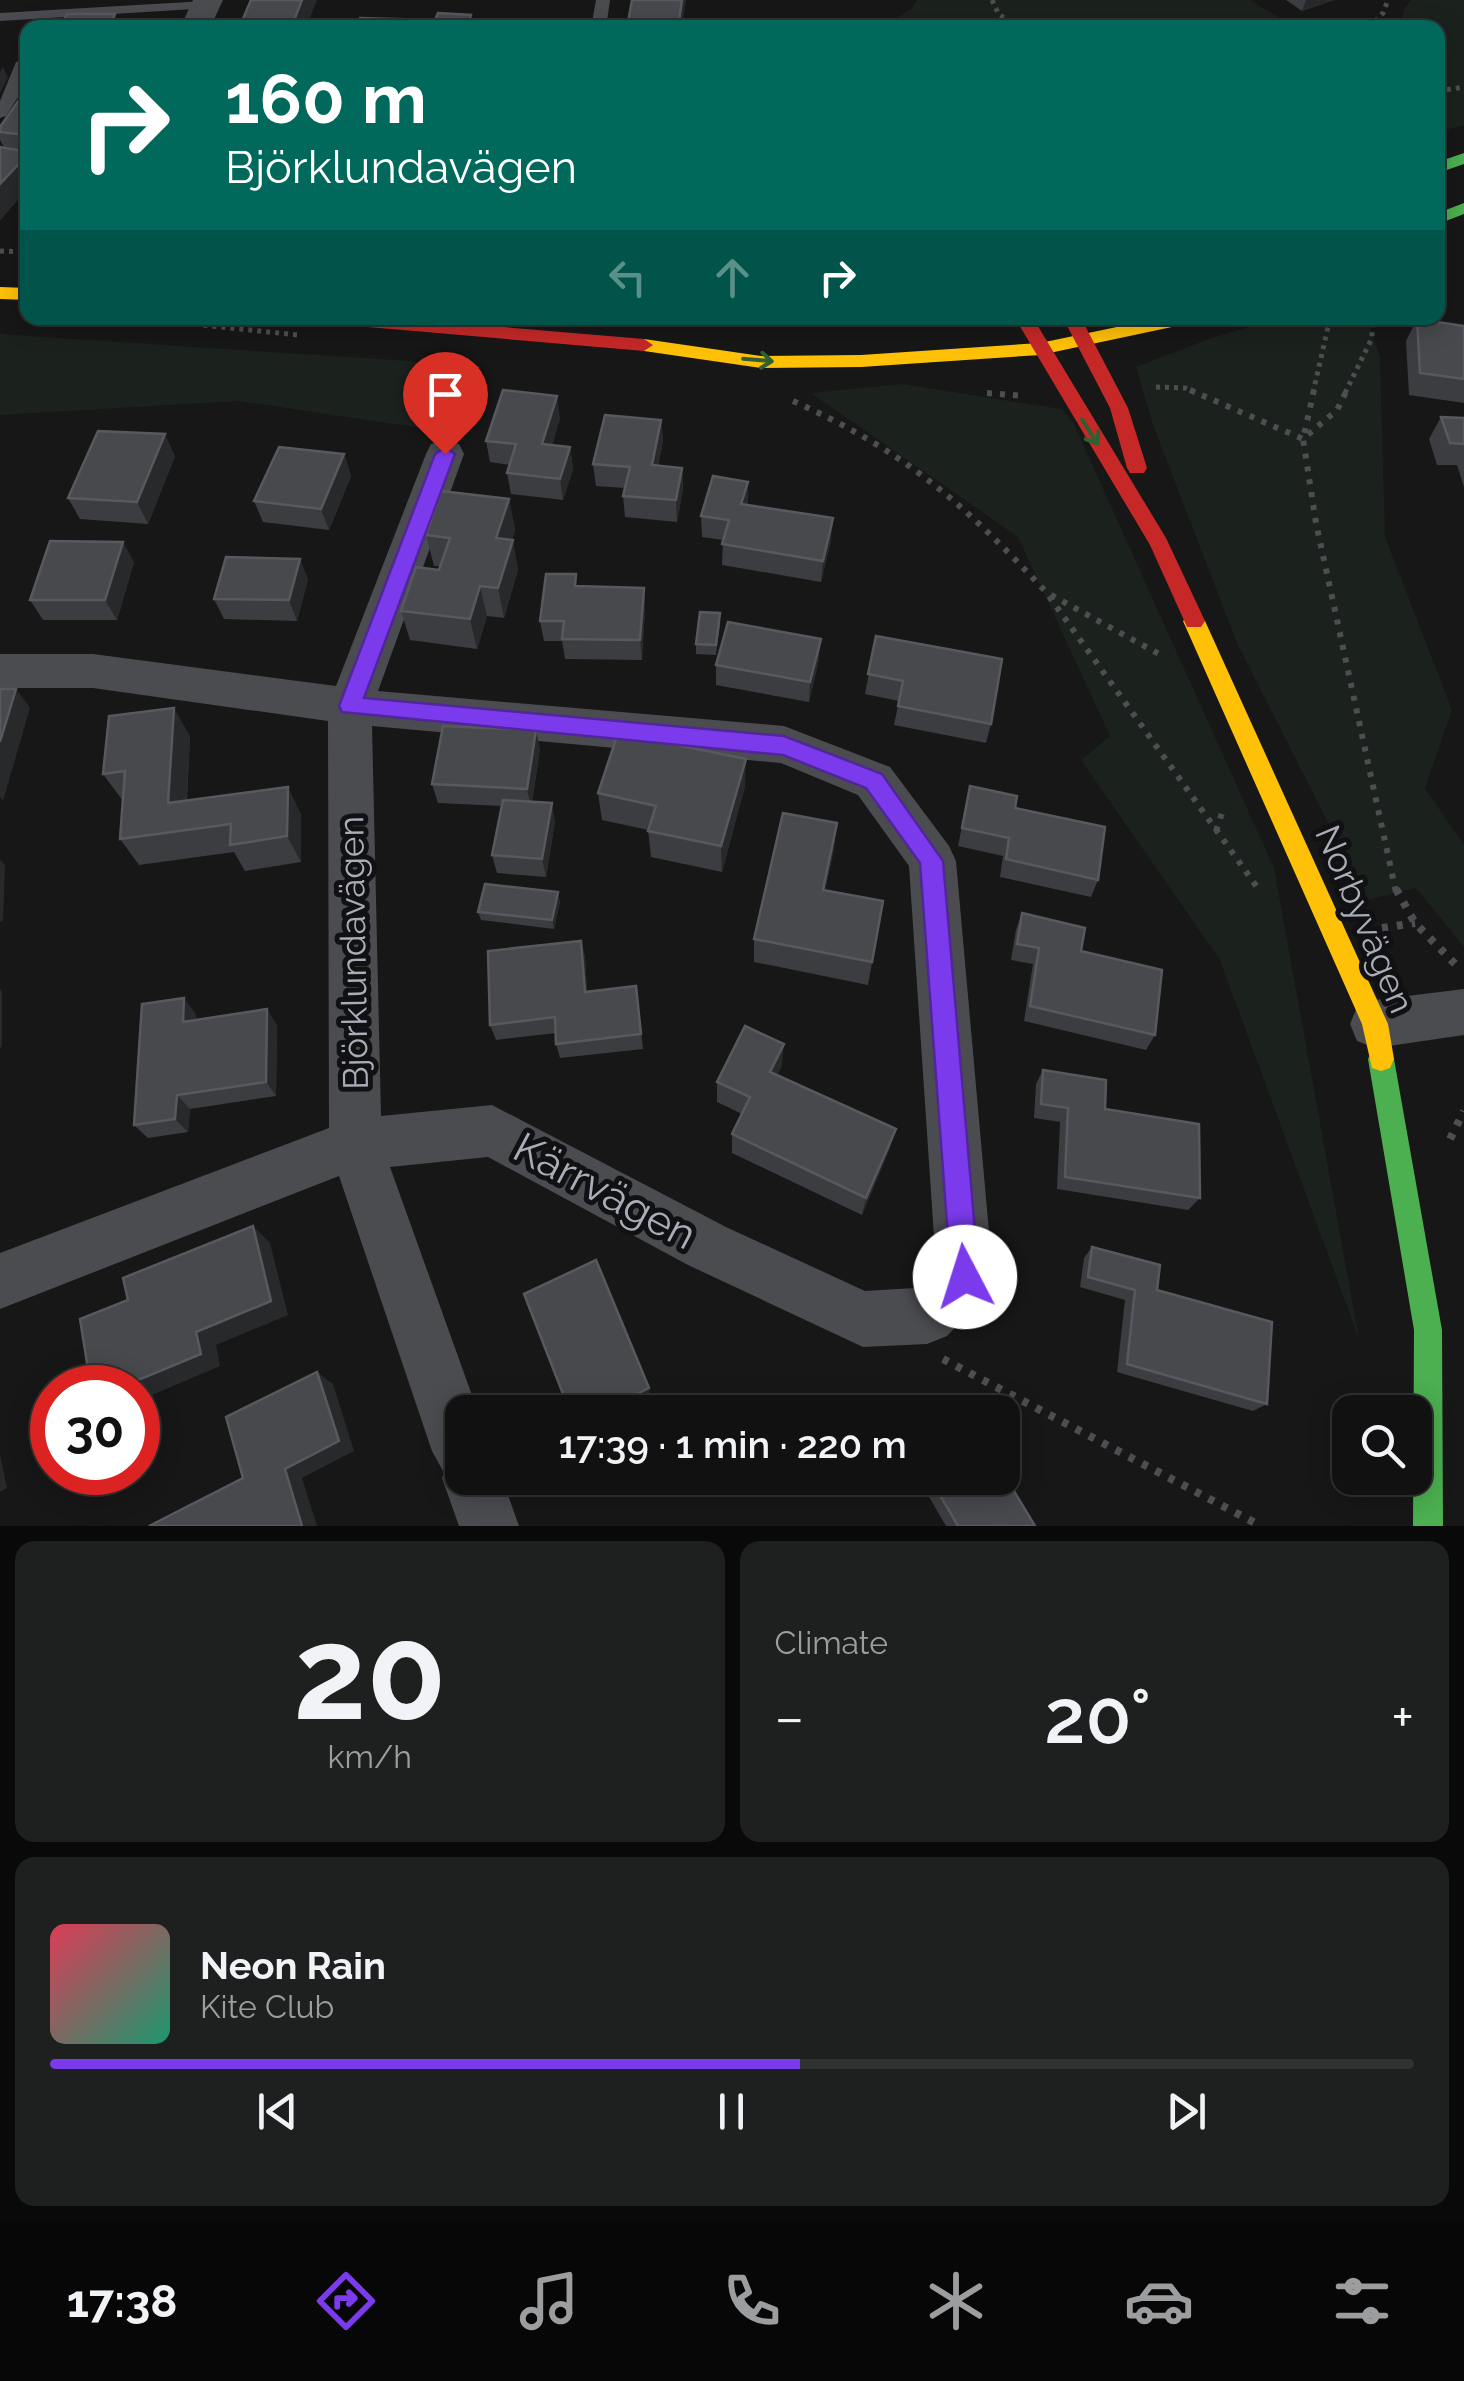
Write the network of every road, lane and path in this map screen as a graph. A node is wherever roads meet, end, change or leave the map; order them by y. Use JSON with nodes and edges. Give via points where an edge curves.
{"nodes":[{"id":1,"x":992,"y":0,"type":"edge"},
{"id":2,"x":202,"y":11,"type":"edge"},
{"id":3,"x":8,"y":18,"type":"edge"},
{"id":4,"x":1009,"y":20,"type":"edge"},
{"id":5,"x":20,"y":59,"type":"edge"},
{"id":6,"x":0,"y":114,"type":"edge"},
{"id":7,"x":418,"y":325,"type":"edge"},
{"id":8,"x":1028,"y":325,"type":"edge"},
{"id":9,"x":1076,"y":325,"type":"edge"},
{"id":10,"x":1156,"y":325,"type":"edge"},
{"id":11,"x":1328,"y":325,"type":"edge"},
{"id":12,"x":1372,"y":325,"type":"edge"},
{"id":13,"x":756,"y":337,"type":"dead end"},
{"id":14,"x":626,"y":342,"type":"junction"},
{"id":15,"x":1084,"y":342,"type":"junction"},
{"id":16,"x":1040,"y":349,"type":"junction"},
{"id":17,"x":482,"y":353,"type":"dead end"},
{"id":18,"x":786,"y":397,"type":"dead end"},
{"id":19,"x":1302,"y":440,"type":"junction"},
{"id":20,"x":445,"y":454,"type":"joint"},
{"id":21,"x":1159,"y":543,"type":"junction"},
{"id":22,"x":1046,"y":592,"type":"junction"},
{"id":23,"x":1164,"y":656,"type":"dead end"},
{"id":24,"x":0,"y":670,"type":"edge"},
{"id":25,"x":350,"y":706,"type":"junction"},
{"id":26,"x":1262,"y":893,"type":"dead end"},
{"id":27,"x":1464,"y":979,"type":"edge"},
{"id":28,"x":1464,"y":1012,"type":"edge"},
{"id":29,"x":1376,"y":1024,"type":"junction"},
{"id":30,"x":356,"y":1144,"type":"junction"},
{"id":31,"x":0,"y":1281,"type":"edge"},
{"id":32,"x":931,"y":1353,"type":"dead end"},
{"id":33,"x":445,"y":1402,"type":"edge"},
{"id":34,"x":478,"y":1495,"type":"edge"},
{"id":35,"x":489,"y":1526,"type":"edge"},
{"id":36,"x":1261,"y":1526,"type":"edge"},
{"id":37,"x":1428,"y":1526,"type":"edge"}],
"edges":[{"from":1,"to":4,"type":"path"},
{"from":2,"to":3,"type":"lane"},
{"from":5,"to":6,"type":"lane","via":[[14,91]]},
{"from":7,"to":14,"type":"street"},
{"from":8,"to":16,"type":"street","name":"Norbyvägen"},
{"from":9,"to":15,"type":"street","name":"Norbyvägen"},
{"from":10,"to":15,"type":"street"},
{"from":11,"to":19,"type":"path"},
{"from":12,"to":19,"type":"path","via":[[1337,410]]},
{"from":13,"to":14,"type":"street"},
{"from":14,"to":16,"type":"street","one_way":true,"via":[[761,362]]},
{"from":15,"to":16,"type":"street"},
{"from":15,"to":21,"type":"street","name":"Norbyvägen","via":[[1120,408]]},
{"from":16,"to":21,"type":"street","name":"Norbyvägen","one_way":true},
{"from":17,"to":20,"type":"path"},
{"from":18,"to":22,"type":"path","via":[[902,457],[966,509]]},
{"from":19,"to":27,"type":"path","via":[[1397,896]]},
{"from":20,"to":25,"type":"street","name":"Björklundavägen"},
{"from":21,"to":29,"type":"street","name":"Norbyvägen"},
{"from":22,"to":23,"type":"path"},
{"from":22,"to":26,"type":"path"},
{"from":24,"to":25,"type":"street","via":[[93,672]]},
{"from":25,"to":30,"type":"street","name":"Björklundavägen"},
{"from":25,"to":30,"type":"street","name":"Kärrvägen","via":[[784,745],[874,781],[932,861],[965,1277],[927,1316],[864,1319],[707,1246],[492,1131]]},
{"from":28,"to":29,"type":"street"},
{"from":29,"to":37,"type":"street","name":"Norbyvägen","via":[[1428,1330]]},
{"from":30,"to":31,"type":"street","name":"Kärrvägen"},
{"from":30,"to":33,"type":"street","name":"Björklundavägen"},
{"from":32,"to":36,"type":"path"},
{"from":34,"to":35,"type":"street"}]}
